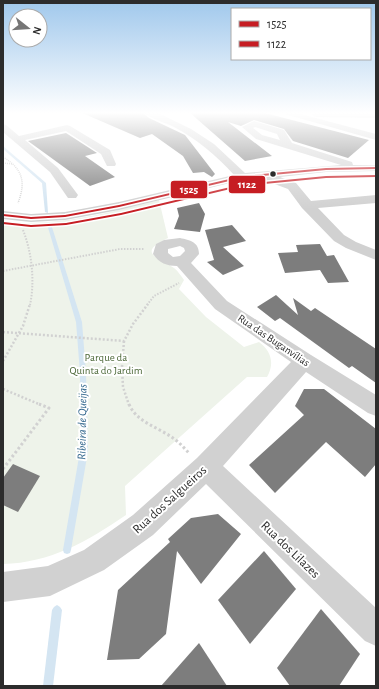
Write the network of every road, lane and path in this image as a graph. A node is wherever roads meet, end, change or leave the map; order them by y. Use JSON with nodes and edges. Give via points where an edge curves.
{"nodes":[{"id":1,"x":23,"y":144,"type":"edge"},
{"id":2,"x":93,"y":144,"type":"edge"},
{"id":3,"x":208,"y":144,"type":"edge"},
{"id":4,"x":288,"y":146,"type":"dead end"},
{"id":5,"x":3,"y":157,"type":"edge"},
{"id":6,"x":3,"y":163,"type":"edge"},
{"id":7,"x":14,"y":164,"type":"junction"},
{"id":8,"x":111,"y":164,"type":"dead end"},
{"id":9,"x":353,"y":168,"type":"junction"},
{"id":10,"x":376,"y":168,"type":"edge"},
{"id":11,"x":299,"y":171,"type":"junction"},
{"id":12,"x":256,"y":175,"type":"junction"},
{"id":13,"x":242,"y":177,"type":"junction"},
{"id":14,"x":292,"y":186,"type":"junction"},
{"id":15,"x":72,"y":196,"type":"dead end"},
{"id":16,"x":376,"y":199,"type":"edge"},
{"id":17,"x":307,"y":204,"type":"junction"},
{"id":18,"x":12,"y":216,"type":"edge"},
{"id":19,"x":160,"y":250,"type":"joint"},
{"id":20,"x":376,"y":255,"type":"edge"},
{"id":21,"x":31,"y":265,"type":"junction"},
{"id":22,"x":3,"y":270,"type":"edge"},
{"id":23,"x":194,"y":275,"type":"junction"},
{"id":24,"x":3,"y":332,"type":"edge"},
{"id":25,"x":20,"y":333,"type":"junction"},
{"id":26,"x":124,"y":341,"type":"junction"},
{"id":27,"x":3,"y":361,"type":"edge"},
{"id":28,"x":304,"y":361,"type":"junction"},
{"id":29,"x":3,"y":389,"type":"edge"},
{"id":30,"x":376,"y":406,"type":"edge"},
{"id":31,"x":206,"y":467,"type":"junction"},
{"id":32,"x":3,"y":469,"type":"edge"},
{"id":33,"x":3,"y":588,"type":"edge"},
{"id":34,"x":376,"y":630,"type":"edge"}],
"edges":[{"from":1,"to":15,"type":"street","via":[[54,170]]},
{"from":2,"to":8,"type":"street","via":[[106,152]]},
{"from":3,"to":13,"type":"street"},
{"from":4,"to":9,"type":"street","via":[[339,160]]},
{"from":5,"to":7,"type":"path"},
{"from":6,"to":7,"type":"path"},
{"from":7,"to":18,"type":"path","via":[[23,185],[22,195]]},
{"from":9,"to":10,"type":"street"},
{"from":9,"to":11,"type":"street"},
{"from":11,"to":12,"type":"street"},
{"from":11,"to":14,"type":"street"},
{"from":12,"to":13,"type":"street"},
{"from":12,"to":14,"type":"street"},
{"from":13,"to":18,"type":"street","via":[[65,216]]},
{"from":14,"to":17,"type":"street"},
{"from":16,"to":17,"type":"street"},
{"from":17,"to":20,"type":"street","via":[[339,238]]},
{"from":18,"to":21,"type":"path","via":[[27,238]]},
{"from":19,"to":21,"type":"path","via":[[120,249]]},
{"from":19,"to":23,"type":"street","name":"Rua das Buganvílias","via":[[165,260],[181,261]]},
{"from":21,"to":22,"type":"path"},
{"from":21,"to":25,"type":"path","via":[[33,275],[28,312]]},
{"from":23,"to":26,"type":"path","via":[[154,296]]},
{"from":23,"to":28,"type":"street","name":"Rua das Buganvílias","via":[[222,304]]},
{"from":24,"to":25,"type":"path"},
{"from":25,"to":26,"type":"path"},
{"from":25,"to":27,"type":"path"},
{"from":26,"to":31,"type":"path","via":[[123,387],[132,412],[173,438]]},
{"from":28,"to":30,"type":"street","name":"Rua das Buganvílias"},
{"from":28,"to":31,"type":"street","name":"Rua dos Salgueiros"},
{"from":29,"to":32,"type":"path","via":[[49,408]]},
{"from":31,"to":33,"type":"street","name":"Rua dos Salgueiros","via":[[143,525],[94,560],[50,581]]},
{"from":31,"to":34,"type":"street","name":"Rua dos Lilazes"}]}
